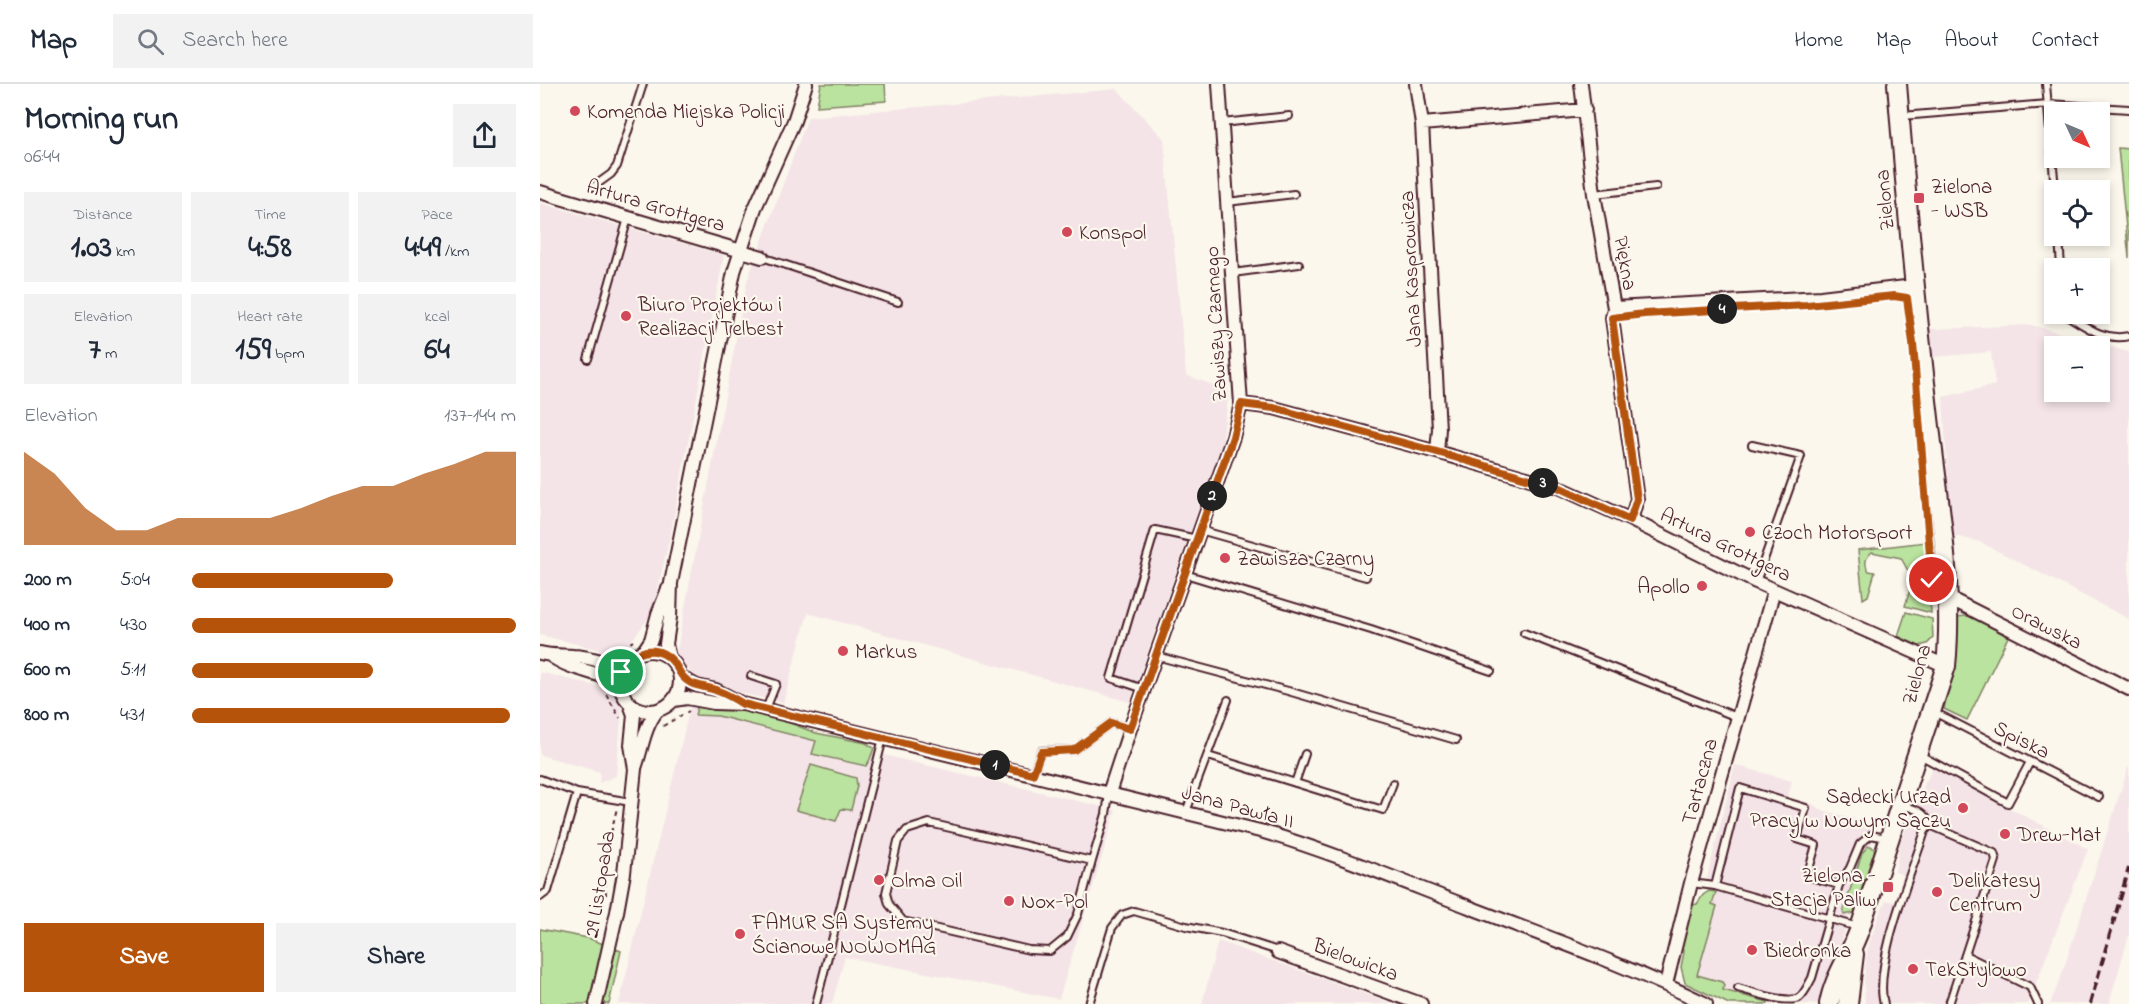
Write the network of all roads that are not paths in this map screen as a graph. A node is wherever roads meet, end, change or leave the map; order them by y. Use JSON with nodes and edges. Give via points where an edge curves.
{"nodes":[{"id":1,"x":643,"y":84,"type":"edge"},
{"id":2,"x":806,"y":84,"type":"edge"},
{"id":3,"x":1219,"y":84,"type":"edge"},
{"id":4,"x":1416,"y":84,"type":"edge"},
{"id":5,"x":1581,"y":84,"type":"edge"},
{"id":6,"x":1897,"y":84,"type":"edge"},
{"id":7,"x":2046,"y":84,"type":"edge"},
{"id":8,"x":2048,"y":102,"type":"edge"},
{"id":9,"x":2044,"y":104,"type":"edge"},
{"id":10,"x":2110,"y":109,"type":"edge"},
{"id":11,"x":2129,"y":110,"type":"edge"},
{"id":12,"x":1585,"y":111,"type":"junction"},
{"id":13,"x":1289,"y":116,"type":"dead end"},
{"id":14,"x":1899,"y":116,"type":"junction"},
{"id":15,"x":1222,"y":123,"type":"junction"},
{"id":16,"x":1422,"y":124,"type":"junction"},
{"id":17,"x":1656,"y":187,"type":"dead end"},
{"id":18,"x":593,"y":188,"type":"dead end"},
{"id":19,"x":540,"y":192,"type":"edge"},
{"id":20,"x":1294,"y":194,"type":"dead end"},
{"id":21,"x":1594,"y":194,"type":"junction"},
{"id":22,"x":1227,"y":202,"type":"junction"},
{"id":23,"x":628,"y":218,"type":"junction"},
{"id":24,"x":741,"y":250,"type":"junction"},
{"id":25,"x":762,"y":257,"type":"joint"},
{"id":26,"x":1299,"y":264,"type":"dead end"},
{"id":27,"x":1233,"y":273,"type":"junction"},
{"id":28,"x":1914,"y":286,"type":"junction"},
{"id":29,"x":898,"y":302,"type":"dead end"},
{"id":30,"x":1614,"y":308,"type":"junction"},
{"id":31,"x":2081,"y":324,"type":"edge"},
{"id":32,"x":2129,"y":336,"type":"edge"},
{"id":33,"x":588,"y":359,"type":"dead end"},
{"id":34,"x":1241,"y":404,"type":"junction"},
{"id":35,"x":1752,"y":445,"type":"dead end"},
{"id":36,"x":1437,"y":452,"type":"junction"},
{"id":37,"x":1630,"y":520,"type":"junction"},
{"id":38,"x":1199,"y":535,"type":"junction"},
{"id":39,"x":1185,"y":574,"type":"junction"},
{"id":40,"x":1366,"y":577,"type":"dead end"},
{"id":41,"x":1756,"y":582,"type":"junction"},
{"id":42,"x":671,"y":583,"type":"junction"},
{"id":43,"x":1774,"y":590,"type":"junction"},
{"id":44,"x":1947,"y":597,"type":"junction"},
{"id":45,"x":1524,"y":633,"type":"dead end"},
{"id":46,"x":643,"y":652,"type":"junction"},
{"id":47,"x":545,"y":654,"type":"edge"},
{"id":48,"x":1155,"y":656,"type":"junction"},
{"id":49,"x":669,"y":658,"type":"junction"},
{"id":50,"x":629,"y":660,"type":"junction"},
{"id":51,"x":1946,"y":666,"type":"junction"},
{"id":52,"x":1491,"y":671,"type":"dead end"},
{"id":53,"x":680,"y":676,"type":"junction"},
{"id":54,"x":751,"y":676,"type":"dead end"},
{"id":55,"x":621,"y":689,"type":"junction"},
{"id":56,"x":1144,"y":689,"type":"junction"},
{"id":57,"x":2129,"y":689,"type":"edge"},
{"id":58,"x":674,"y":700,"type":"junction"},
{"id":59,"x":1228,"y":700,"type":"dead end"},
{"id":60,"x":630,"y":704,"type":"junction"},
{"id":61,"x":743,"y":704,"type":"junction"},
{"id":62,"x":766,"y":709,"type":"junction"},
{"id":63,"x":657,"y":711,"type":"junction"},
{"id":64,"x":1931,"y":711,"type":"junction"},
{"id":65,"x":1737,"y":717,"type":"junction"},
{"id":66,"x":1130,"y":729,"type":"junction"},
{"id":67,"x":884,"y":738,"type":"junction"},
{"id":68,"x":1456,"y":740,"type":"dead end"},
{"id":69,"x":1917,"y":753,"type":"junction"},
{"id":70,"x":1305,"y":754,"type":"dead end"},
{"id":71,"x":1208,"y":756,"type":"junction"},
{"id":72,"x":2030,"y":762,"type":"junction"},
{"id":73,"x":634,"y":769,"type":"junction"},
{"id":74,"x":1033,"y":774,"type":"junction"},
{"id":75,"x":540,"y":779,"type":"edge"},
{"id":76,"x":1295,"y":783,"type":"junction"},
{"id":77,"x":1393,"y":783,"type":"dead end"},
{"id":78,"x":577,"y":793,"type":"junction"},
{"id":79,"x":1109,"y":793,"type":"junction"},
{"id":80,"x":2099,"y":797,"type":"dead end"},
{"id":81,"x":625,"y":801,"type":"junction"},
{"id":82,"x":1900,"y":804,"type":"junction"},
{"id":83,"x":1186,"y":812,"type":"junction"},
{"id":84,"x":1930,"y":825,"type":"junction"},
{"id":85,"x":1889,"y":838,"type":"junction"},
{"id":86,"x":1092,"y":861,"type":"junction"},
{"id":87,"x":1691,"y":883,"type":"junction"},
{"id":88,"x":1839,"y":885,"type":"junction"},
{"id":89,"x":1715,"y":886,"type":"junction"},
{"id":90,"x":540,"y":897,"type":"edge"},
{"id":91,"x":1829,"y":919,"type":"junction"},
{"id":92,"x":1858,"y":935,"type":"junction"},
{"id":93,"x":1278,"y":952,"type":"joint"},
{"id":94,"x":1965,"y":955,"type":"junction"},
{"id":95,"x":1666,"y":984,"type":"junction"},
{"id":96,"x":1738,"y":988,"type":"dead end"},
{"id":97,"x":2038,"y":1003,"type":"edge"},
{"id":98,"x":596,"y":1004,"type":"edge"},
{"id":99,"x":816,"y":1004,"type":"edge"},
{"id":100,"x":1089,"y":1004,"type":"edge"},
{"id":101,"x":1421,"y":1004,"type":"edge"},
{"id":102,"x":1706,"y":1004,"type":"edge"},
{"id":103,"x":1829,"y":1004,"type":"edge"},
{"id":104,"x":1848,"y":1004,"type":"edge"},
{"id":105,"x":1884,"y":1004,"type":"edge"},
{"id":106,"x":1949,"y":1004,"type":"edge"}],
"edges":[{"from":1,"to":18,"type":"lane","via":[[617,166]]},
{"from":2,"to":24,"type":"street"},
{"from":3,"to":15,"type":"street","name":"Zawiszy Czarnego"},
{"from":4,"to":16,"type":"street","name":"Jana Kasprowicza"},
{"from":5,"to":12,"type":"street","name":"Piękna"},
{"from":6,"to":14,"type":"street","name":"Zielona"},
{"from":7,"to":8,"type":"lane"},
{"from":9,"to":14,"type":"lane"},
{"from":10,"to":11,"type":"lane"},
{"from":12,"to":16,"type":"street"},
{"from":12,"to":21,"type":"street","name":"Piękna"},
{"from":13,"to":15,"type":"lane"},
{"from":14,"to":28,"type":"street","name":"Zielona"},
{"from":15,"to":22,"type":"street","name":"Zawiszy Czarnego"},
{"from":16,"to":36,"type":"street","name":"Jana Kasprowicza","via":[[1439,429]]},
{"from":17,"to":21,"type":"lane"},
{"from":19,"to":23,"type":"street","name":"Artura Grottgera"},
{"from":20,"to":22,"type":"lane"},
{"from":21,"to":30,"type":"street","name":"Piękna"},
{"from":22,"to":27,"type":"street","name":"Zawiszy Czarnego"},
{"from":23,"to":24,"type":"street","name":"Artura Grottgera"},
{"from":23,"to":33,"type":"lane"},
{"from":24,"to":25,"type":"street","name":"Artura Grottgera"},
{"from":24,"to":42,"type":"street"},
{"from":25,"to":29,"type":"lane"},
{"from":26,"to":27,"type":"lane"},
{"from":27,"to":34,"type":"street","name":"Zawiszy Czarnego"},
{"from":28,"to":30,"type":"street","via":[[1821,297]]},
{"from":28,"to":44,"type":"street","name":"Zielona"},
{"from":30,"to":37,"type":"street","name":"Piękna","via":[[1612,318],[1637,499]]},
{"from":31,"to":32,"type":"lane","via":[[2096,333],[2117,338]]},
{"from":34,"to":36,"type":"street","name":"Artura Grottgera","via":[[1274,408]]},
{"from":34,"to":38,"type":"street","name":"Zawiszy Czarnego"},
{"from":35,"to":41,"type":"lane","via":[[1801,456]]},
{"from":36,"to":37,"type":"street","name":"Artura Grottgera","via":[[1558,487]]},
{"from":37,"to":41,"type":"street","name":"Artura Grottgera"},
{"from":38,"to":39,"type":"street","name":"Zawiszy Czarnego"},
{"from":38,"to":40,"type":"lane"},
{"from":38,"to":56,"type":"lane","via":[[1155,531],[1111,678]]},
{"from":39,"to":48,"type":"street","name":"Zawiszy Czarnego"},
{"from":39,"to":52,"type":"lane"},
{"from":41,"to":43,"type":"street","name":"Artura Grottgera"},
{"from":42,"to":46,"type":"street"},
{"from":42,"to":49,"type":"street","via":[[666,644]]},
{"from":43,"to":51,"type":"street","name":"Artura Grottgera"},
{"from":43,"to":65,"type":"street","name":"Tartaczna"},
{"from":44,"to":51,"type":"street","name":"Zielona"},
{"from":44,"to":57,"type":"street","name":"Orawska"},
{"from":45,"to":65,"type":"lane"},
{"from":46,"to":49,"type":"street","via":[[660,652]]},
{"from":46,"to":50,"type":"street"},
{"from":47,"to":50,"type":"street","via":[[614,663]]},
{"from":47,"to":55,"type":"street","via":[[606,676]]},
{"from":48,"to":56,"type":"street","name":"Zawiszy Czarnego"},
{"from":48,"to":68,"type":"lane"},
{"from":49,"to":53,"type":"street"},
{"from":50,"to":55,"type":"street","via":[[621,672]]},
{"from":51,"to":64,"type":"street","name":"Zielona"},
{"from":53,"to":58,"type":"street"},
{"from":53,"to":61,"type":"street","name":"Jana Pawła II"},
{"from":54,"to":62,"type":"lane","via":[[776,684]]},
{"from":55,"to":60,"type":"street"},
{"from":56,"to":66,"type":"street","name":"Zawiszy Czarnego"},
{"from":58,"to":61,"type":"street","name":"Jana Pawła II"},
{"from":58,"to":63,"type":"street"},
{"from":59,"to":71,"type":"lane"},
{"from":60,"to":63,"type":"street","via":[[640,710]]},
{"from":60,"to":73,"type":"street","name":"29 Listopada","via":[[634,715]]},
{"from":61,"to":62,"type":"street","name":"Jana Pawła II"},
{"from":62,"to":67,"type":"street","name":"Jana Pawła II"},
{"from":63,"to":73,"type":"street","name":"29 Listopada","via":[[648,725]]},
{"from":64,"to":69,"type":"street","name":"Zielona"},
{"from":64,"to":72,"type":"lane","name":"Spiska"},
{"from":65,"to":87,"type":"street","name":"Tartaczna"},
{"from":66,"to":74,"type":"lane","via":[[1111,723],[1074,750],[1041,752]]},
{"from":66,"to":79,"type":"street","name":"Zawiszy Czarnego"},
{"from":67,"to":74,"type":"street","name":"Jana Pawła II"},
{"from":67,"to":99,"type":"lane"},
{"from":69,"to":72,"type":"lane","via":[[2008,802]]},
{"from":69,"to":82,"type":"street","name":"Zielona"},
{"from":70,"to":76,"type":"lane"},
{"from":71,"to":76,"type":"lane"},
{"from":71,"to":83,"type":"lane"},
{"from":72,"to":80,"type":"lane","name":"Spiska"},
{"from":73,"to":81,"type":"street","name":"29 Listopada"},
{"from":74,"to":79,"type":"street","name":"Jana Pawła II"},
{"from":75,"to":78,"type":"lane"},
{"from":76,"to":77,"type":"lane","via":[[1383,810]]},
{"from":78,"to":81,"type":"lane"},
{"from":78,"to":90,"type":"lane","via":[[548,891]]},
{"from":79,"to":83,"type":"street","name":"Jana Pawła II"},
{"from":79,"to":86,"type":"lane"},
{"from":81,"to":98,"type":"street","name":"29 Listopada","via":[[621,893]]},
{"from":82,"to":84,"type":"lane","via":[[1920,810]]},
{"from":82,"to":85,"type":"street","name":"Zielona"},
{"from":83,"to":95,"type":"street","name":"Jana Pawła II","via":[[1312,847]]},
{"from":84,"to":94,"type":"lane","via":[[1994,853],[1996,860]]},
{"from":84,"to":105,"type":"lane","via":[[1886,953]]},
{"from":85,"to":88,"type":"lane","via":[[1870,835],[1860,844]]},
{"from":85,"to":92,"type":"street","name":"Zielona"},
{"from":86,"to":86,"type":"lane","via":[[929,824],[907,830],[898,841],[886,893],[889,904],[903,921],[1029,950],[1050,951],[1067,937],[1078,914]]},
{"from":87,"to":89,"type":"lane"},
{"from":87,"to":95,"type":"street","name":"Tartaczna"},
{"from":88,"to":89,"type":"lane","via":[[1807,876],[1816,845],[1797,839],[1806,808],[1740,788]]},
{"from":88,"to":91,"type":"lane"},
{"from":89,"to":91,"type":"lane"},
{"from":91,"to":92,"type":"lane"},
{"from":91,"to":96,"type":"lane","via":[[1812,978],[1797,999],[1787,1002]]},
{"from":92,"to":103,"type":"street","name":"Zielona","via":[[1836,979]]},
{"from":92,"to":104,"type":"street","name":"Zielona"},
{"from":93,"to":100,"type":"lane","via":[[1134,911],[1122,915],[1112,928]]},
{"from":93,"to":101,"type":"street","name":"Bielowicka"},
{"from":94,"to":97,"type":"lane","via":[[2030,987]]},
{"from":94,"to":106,"type":"lane"},
{"from":95,"to":102,"type":"street","name":"Jana Pawła II"}]}
